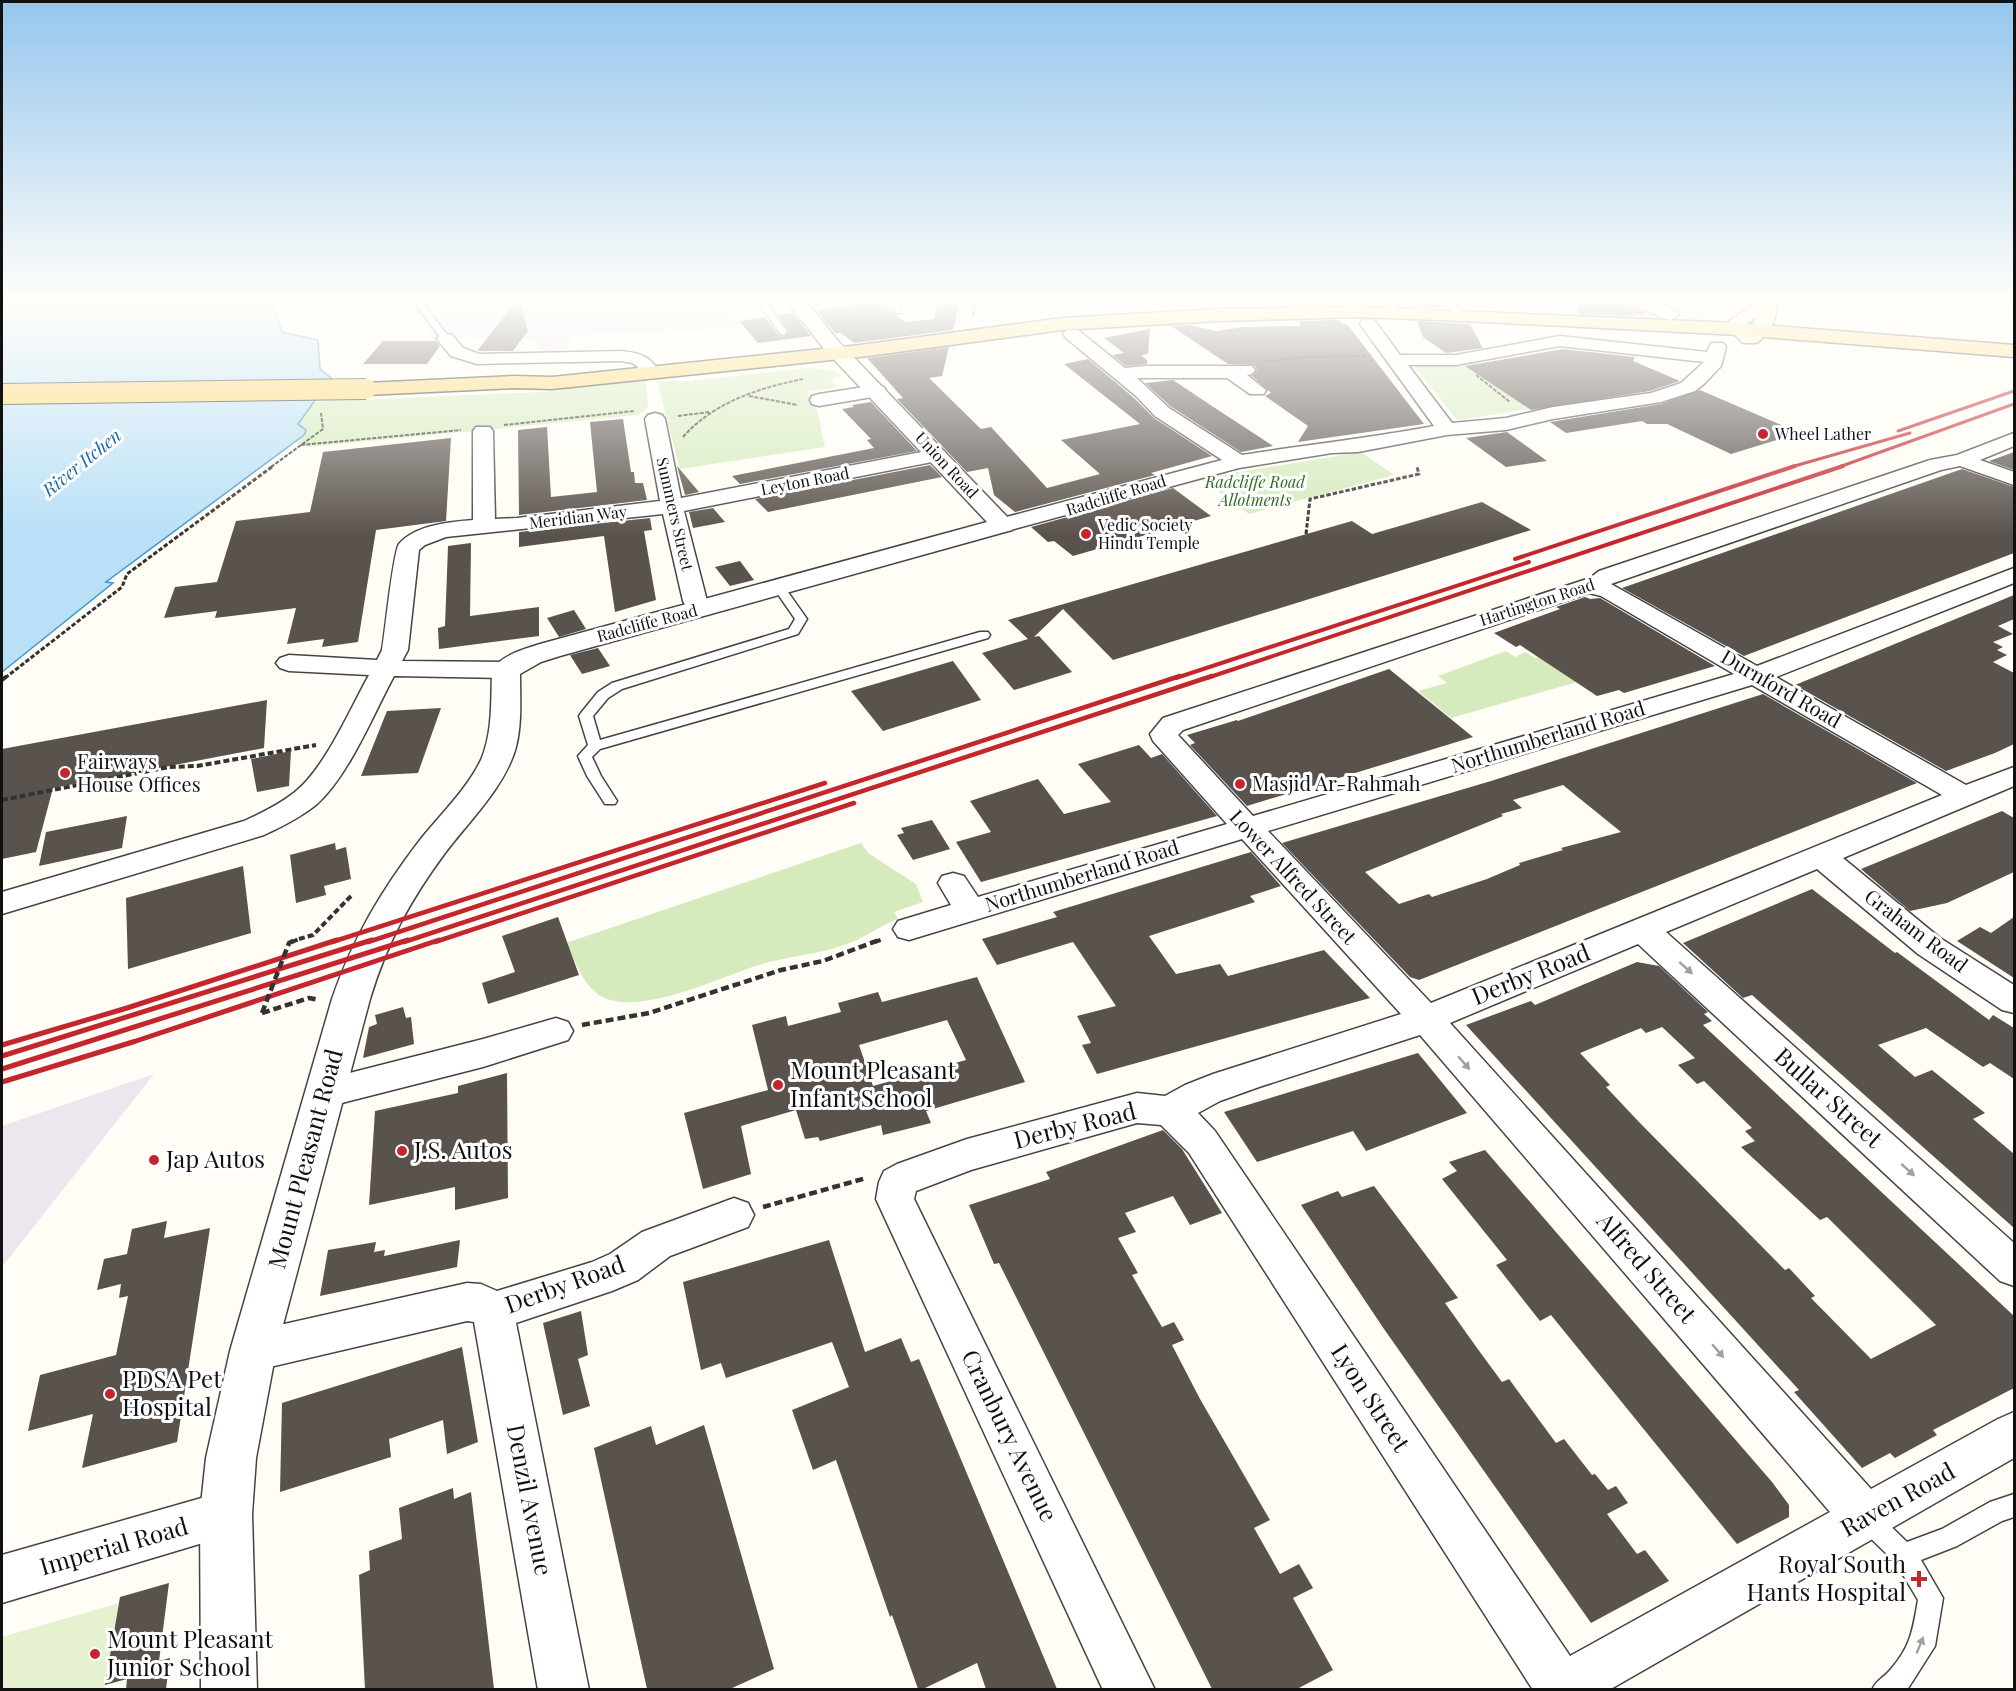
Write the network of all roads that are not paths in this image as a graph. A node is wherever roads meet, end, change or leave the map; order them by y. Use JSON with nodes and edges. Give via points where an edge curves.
{"nodes":[{"id":1,"x":588,"y":378,"type":"edge"},
{"id":2,"x":865,"y":378,"type":"edge"},
{"id":3,"x":1126,"y":378,"type":"edge"},
{"id":4,"x":1246,"y":378,"type":"edge"},
{"id":5,"x":1407,"y":378,"type":"edge"},
{"id":6,"x":1701,"y":378,"type":"edge"},
{"id":7,"x":1257,"y":390,"type":"dead end"},
{"id":8,"x":878,"y":391,"type":"junction"},
{"id":9,"x":2,"y":394,"type":"edge"},
{"id":10,"x":819,"y":400,"type":"dead end"},
{"id":11,"x":655,"y":419,"type":"road end"},
{"id":12,"x":1447,"y":429,"type":"junction"},
{"id":13,"x":483,"y":431,"type":"dead end"},
{"id":14,"x":2014,"y":438,"type":"edge"},
{"id":15,"x":937,"y":454,"type":"junction"},
{"id":16,"x":1962,"y":460,"type":"junction"},
{"id":17,"x":1238,"y":462,"type":"junction"},
{"id":18,"x":2014,"y":479,"type":"edge"},
{"id":19,"x":672,"y":506,"type":"junction"},
{"id":20,"x":1003,"y":525,"type":"junction"},
{"id":21,"x":484,"y":526,"type":"junction"},
{"id":22,"x":2014,"y":574,"type":"edge"},
{"id":23,"x":1596,"y":585,"type":"junction"},
{"id":24,"x":779,"y":587,"type":"junction"},
{"id":25,"x":699,"y":609,"type":"junction"},
{"id":26,"x":984,"y":635,"type":"dead end"},
{"id":27,"x":289,"y":663,"type":"dead end"},
{"id":28,"x":385,"y":668,"type":"junction"},
{"id":29,"x":506,"y":670,"type":"junction"},
{"id":30,"x":1757,"y":675,"type":"junction"},
{"id":31,"x":1164,"y":734,"type":"joint"},
{"id":32,"x":595,"y":746,"type":"junction"},
{"id":33,"x":1996,"y":789,"type":"edge"},
{"id":34,"x":610,"y":801,"type":"dead end"},
{"id":35,"x":1245,"y":827,"type":"junction"},
{"id":36,"x":1821,"y":856,"type":"junction"},
{"id":37,"x":952,"y":883,"type":"dead end"},
{"id":38,"x":2,"y":903,"type":"edge"},
{"id":39,"x":970,"y":909,"type":"junction"},
{"id":40,"x":909,"y":929,"type":"road end"},
{"id":41,"x":1642,"y":929,"type":"junction"},
{"id":42,"x":2014,"y":1001,"type":"edge"},
{"id":43,"x":1426,"y":1019,"type":"junction"},
{"id":44,"x":534,"y":1031,"type":"road end"},
{"id":45,"x":326,"y":1093,"type":"junction"},
{"id":46,"x":1171,"y":1112,"type":"junction"},
{"id":47,"x":898,"y":1182,"type":"joint"},
{"id":48,"x":734,"y":1215,"type":"road end"},
{"id":49,"x":2014,"y":1268,"type":"edge"},
{"id":50,"x":494,"y":1311,"type":"junction"},
{"id":51,"x":253,"y":1351,"type":"junction"},
{"id":52,"x":2014,"y":1434,"type":"edge"},
{"id":53,"x":2014,"y":1506,"type":"edge"},
{"id":54,"x":226,"y":1514,"type":"junction"},
{"id":55,"x":1866,"y":1518,"type":"junction"},
{"id":56,"x":1904,"y":1554,"type":"junction"},
{"id":57,"x":2,"y":1579,"type":"edge"},
{"id":58,"x":229,"y":1689,"type":"edge"},
{"id":59,"x":564,"y":1689,"type":"edge"},
{"id":60,"x":1130,"y":1689,"type":"edge"},
{"id":61,"x":1562,"y":1689,"type":"edge"},
{"id":62,"x":1885,"y":1689,"type":"edge"}],
"edges":[{"from":1,"to":9,"type":"main road","bridge":true,"via":[[552,383],[366,389]]},
{"from":2,"to":8,"type":"street","name":"Union Road"},
{"from":3,"to":17,"type":"street","via":[[1186,429]]},
{"from":4,"to":7,"type":"street"},
{"from":5,"to":12,"type":"street"},
{"from":6,"to":12,"type":"street","name":"Radcliffe Road","via":[[1672,392],[1633,402],[1506,424]]},
{"from":8,"to":10,"type":"street"},
{"from":8,"to":15,"type":"street","name":"Union Road"},
{"from":11,"to":19,"type":"street","name":"Summers Street"},
{"from":12,"to":17,"type":"street","name":"Radcliffe Road"},
{"from":13,"to":21,"type":"street"},
{"from":14,"to":16,"type":"street","name":"Hartington Road"},
{"from":15,"to":19,"type":"street","name":"Leyton Road"},
{"from":15,"to":20,"type":"street","name":"Union Road"},
{"from":16,"to":18,"type":"street"},
{"from":16,"to":23,"type":"street","name":"Hartington Road","via":[[1937,464],[1607,576]]},
{"from":17,"to":20,"type":"street","name":"Radcliffe Road"},
{"from":19,"to":21,"type":"street","name":"Meridian Way"},
{"from":19,"to":25,"type":"street","name":"Summers Street"},
{"from":20,"to":24,"type":"street","name":"Radcliffe Road"},
{"from":21,"to":28,"type":"street","name":"Meridian Way","via":[[429,534],[412,543],[408,549],[395,650]]},
{"from":22,"to":30,"type":"street","name":"Northumberland Road"},
{"from":23,"to":30,"type":"street","name":"Durnford Road"},
{"from":23,"to":31,"type":"street","name":"Hartington Road","via":[[1583,586],[1173,724]]},
{"from":24,"to":25,"type":"street","name":"Radcliffe Road"},
{"from":24,"to":32,"type":"lane","via":[[801,619],[794,631],[633,680],[603,694],[586,716]]},
{"from":25,"to":29,"type":"street","name":"Radcliffe Road","via":[[531,656]]},
{"from":26,"to":32,"type":"lane"},
{"from":27,"to":28,"type":"street"},
{"from":28,"to":29,"type":"street"},
{"from":28,"to":38,"type":"street","via":[[327,775],[307,797],[282,815],[226,838]]},
{"from":29,"to":45,"type":"street","name":"Mount Pleasant Road","via":[[501,752],[409,878],[379,927],[351,999]]},
{"from":30,"to":33,"type":"street","name":"Durnford Road"},
{"from":30,"to":35,"type":"street","name":"Northumberland Road"},
{"from":31,"to":35,"type":"street","name":"Lower Alfred Street"},
{"from":32,"to":34,"type":"lane","via":[[585,756]]},
{"from":33,"to":36,"type":"street","name":"Derby Road"},
{"from":35,"to":39,"type":"street","name":"Northumberland Road"},
{"from":35,"to":43,"type":"street","name":"Lower Alfred Street"},
{"from":36,"to":41,"type":"street","name":"Derby Road"},
{"from":36,"to":42,"type":"street","name":"Graham Road","via":[[1929,946]]},
{"from":37,"to":39,"type":"street","name":"Northumberland Road"},
{"from":39,"to":40,"type":"street","name":"Northumberland Road"},
{"from":41,"to":43,"type":"street","name":"Derby Road"},
{"from":41,"to":49,"type":"street","name":"Bullar Street","one_way":true},
{"from":43,"to":46,"type":"street","name":"Derby Road","via":[[1190,1097]]},
{"from":43,"to":55,"type":"street","name":"Alfred Street","one_way":true},
{"from":44,"to":45,"type":"street","via":[[483,1053]]},
{"from":45,"to":51,"type":"street","name":"Mount Pleasant Road"},
{"from":46,"to":47,"type":"street","name":"Derby Road","via":[[1156,1107],[1137,1108],[967,1155]]},
{"from":46,"to":61,"type":"street","name":"Lyon Street","via":[[1202,1142]]},
{"from":47,"to":60,"type":"street","name":"Cranbury Avenue","via":[[895,1199]]},
{"from":48,"to":50,"type":"street","name":"Derby Road","via":[[656,1244],[624,1268]]},
{"from":50,"to":51,"type":"street","name":"Derby Road","via":[[467,1302]]},
{"from":50,"to":59,"type":"street","name":"Denzil Avenue"},
{"from":51,"to":54,"type":"street","name":"Mount Pleasant Road","via":[[231,1458]]},
{"from":52,"to":55,"type":"street","name":"Raven Road"},
{"from":53,"to":56,"type":"lane","via":[[1998,1510],[1949,1538]]},
{"from":54,"to":57,"type":"street","name":"Imperial Road"},
{"from":54,"to":58,"type":"street","name":"Mount Pleasant Road"},
{"from":55,"to":56,"type":"lane"},
{"from":55,"to":61,"type":"street","name":"Raven Road"},
{"from":62,"to":56,"type":"lane","one_way":true,"via":[[1899,1680],[1922,1646],[1931,1598]]}]}
